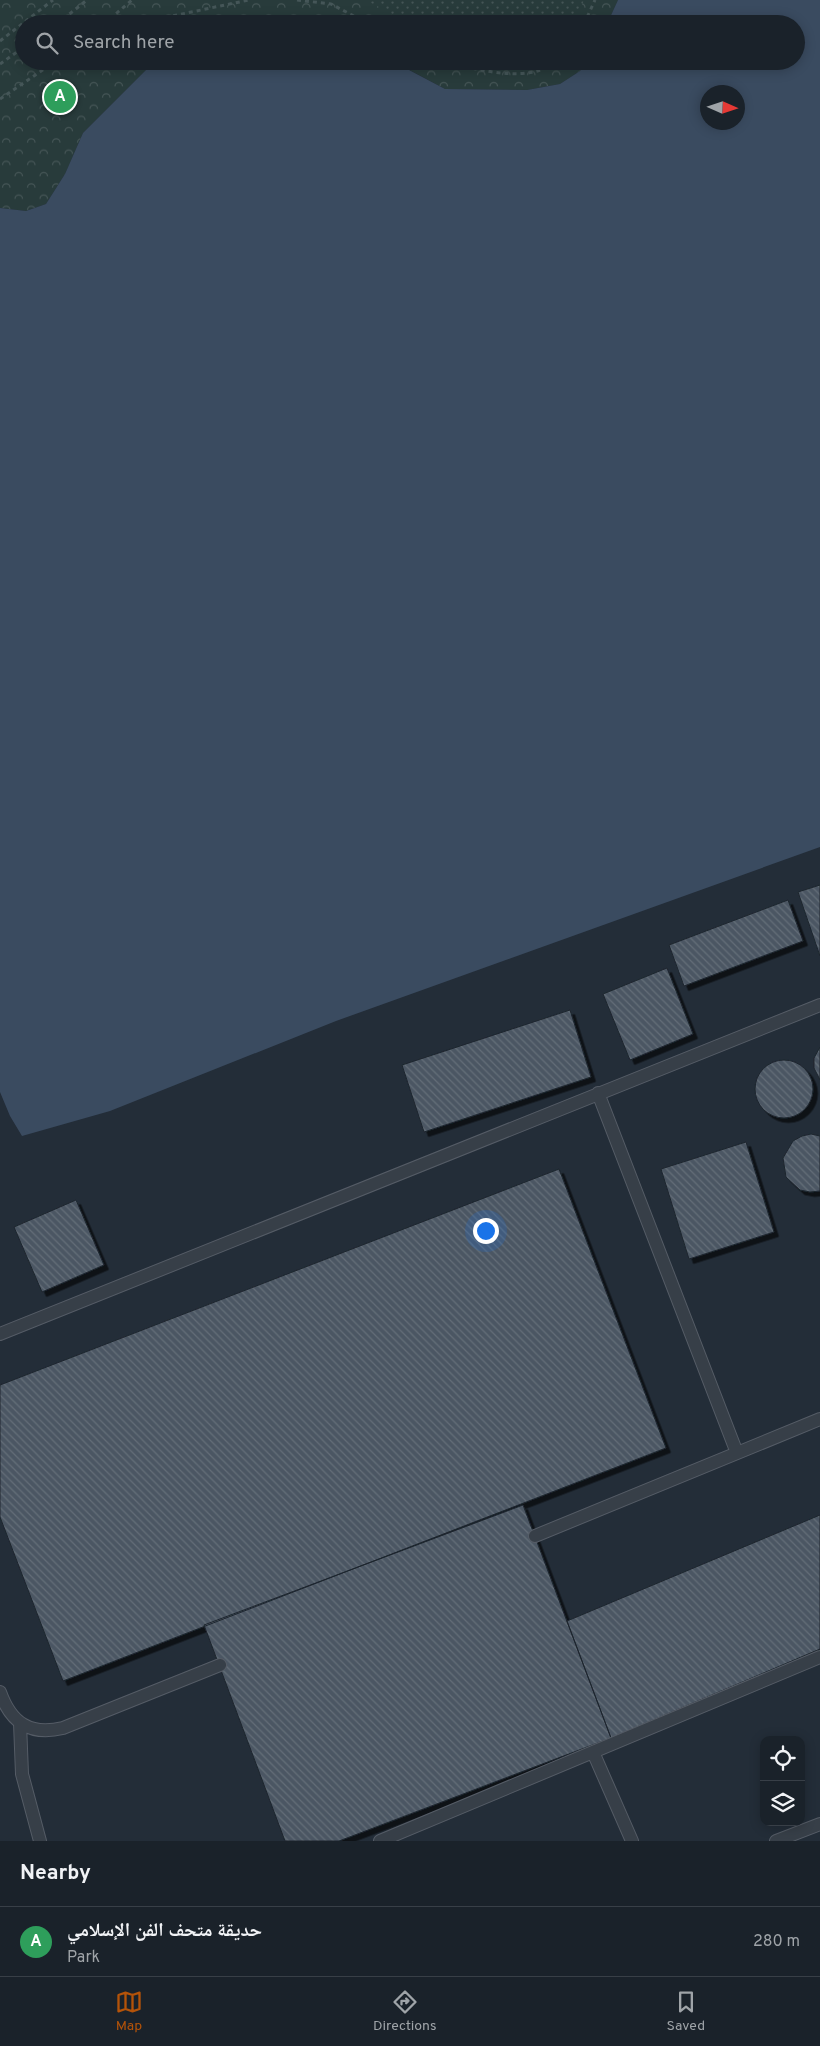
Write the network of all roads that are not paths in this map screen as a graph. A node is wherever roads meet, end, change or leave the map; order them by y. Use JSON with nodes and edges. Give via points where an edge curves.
{"nodes":[{"id":1,"x":820,"y":1005,"type":"edge"},
{"id":2,"x":598,"y":1093,"type":"junction"},
{"id":3,"x":0,"y":1334,"type":"edge"},
{"id":4,"x":820,"y":1419,"type":"edge"},
{"id":5,"x":737,"y":1453,"type":"junction"},
{"id":6,"x":535,"y":1536,"type":"dead end"},
{"id":7,"x":820,"y":1657,"type":"edge"},
{"id":8,"x":220,"y":1665,"type":"dead end"},
{"id":9,"x":0,"y":1692,"type":"edge"},
{"id":10,"x":20,"y":1723,"type":"junction"},
{"id":11,"x":593,"y":1752,"type":"junction"},
{"id":12,"x":820,"y":1824,"type":"edge"},
{"id":13,"x":40,"y":1841,"type":"edge"},
{"id":14,"x":380,"y":1841,"type":"edge"},
{"id":15,"x":632,"y":1841,"type":"edge"},
{"id":16,"x":776,"y":1841,"type":"edge"}],
"edges":[{"from":1,"to":2,"type":"lane"},
{"from":2,"to":3,"type":"lane"},
{"from":2,"to":5,"type":"lane"},
{"from":4,"to":5,"type":"lane"},
{"from":5,"to":6,"type":"lane"},
{"from":7,"to":11,"type":"lane"},
{"from":8,"to":10,"type":"lane","via":[[63,1728],[41,1731]]},
{"from":9,"to":10,"type":"lane","via":[[4,1705]]},
{"from":10,"to":13,"type":"lane","via":[[22,1774]]},
{"from":11,"to":14,"type":"lane"},
{"from":11,"to":15,"type":"lane"},
{"from":12,"to":16,"type":"lane"}]}
